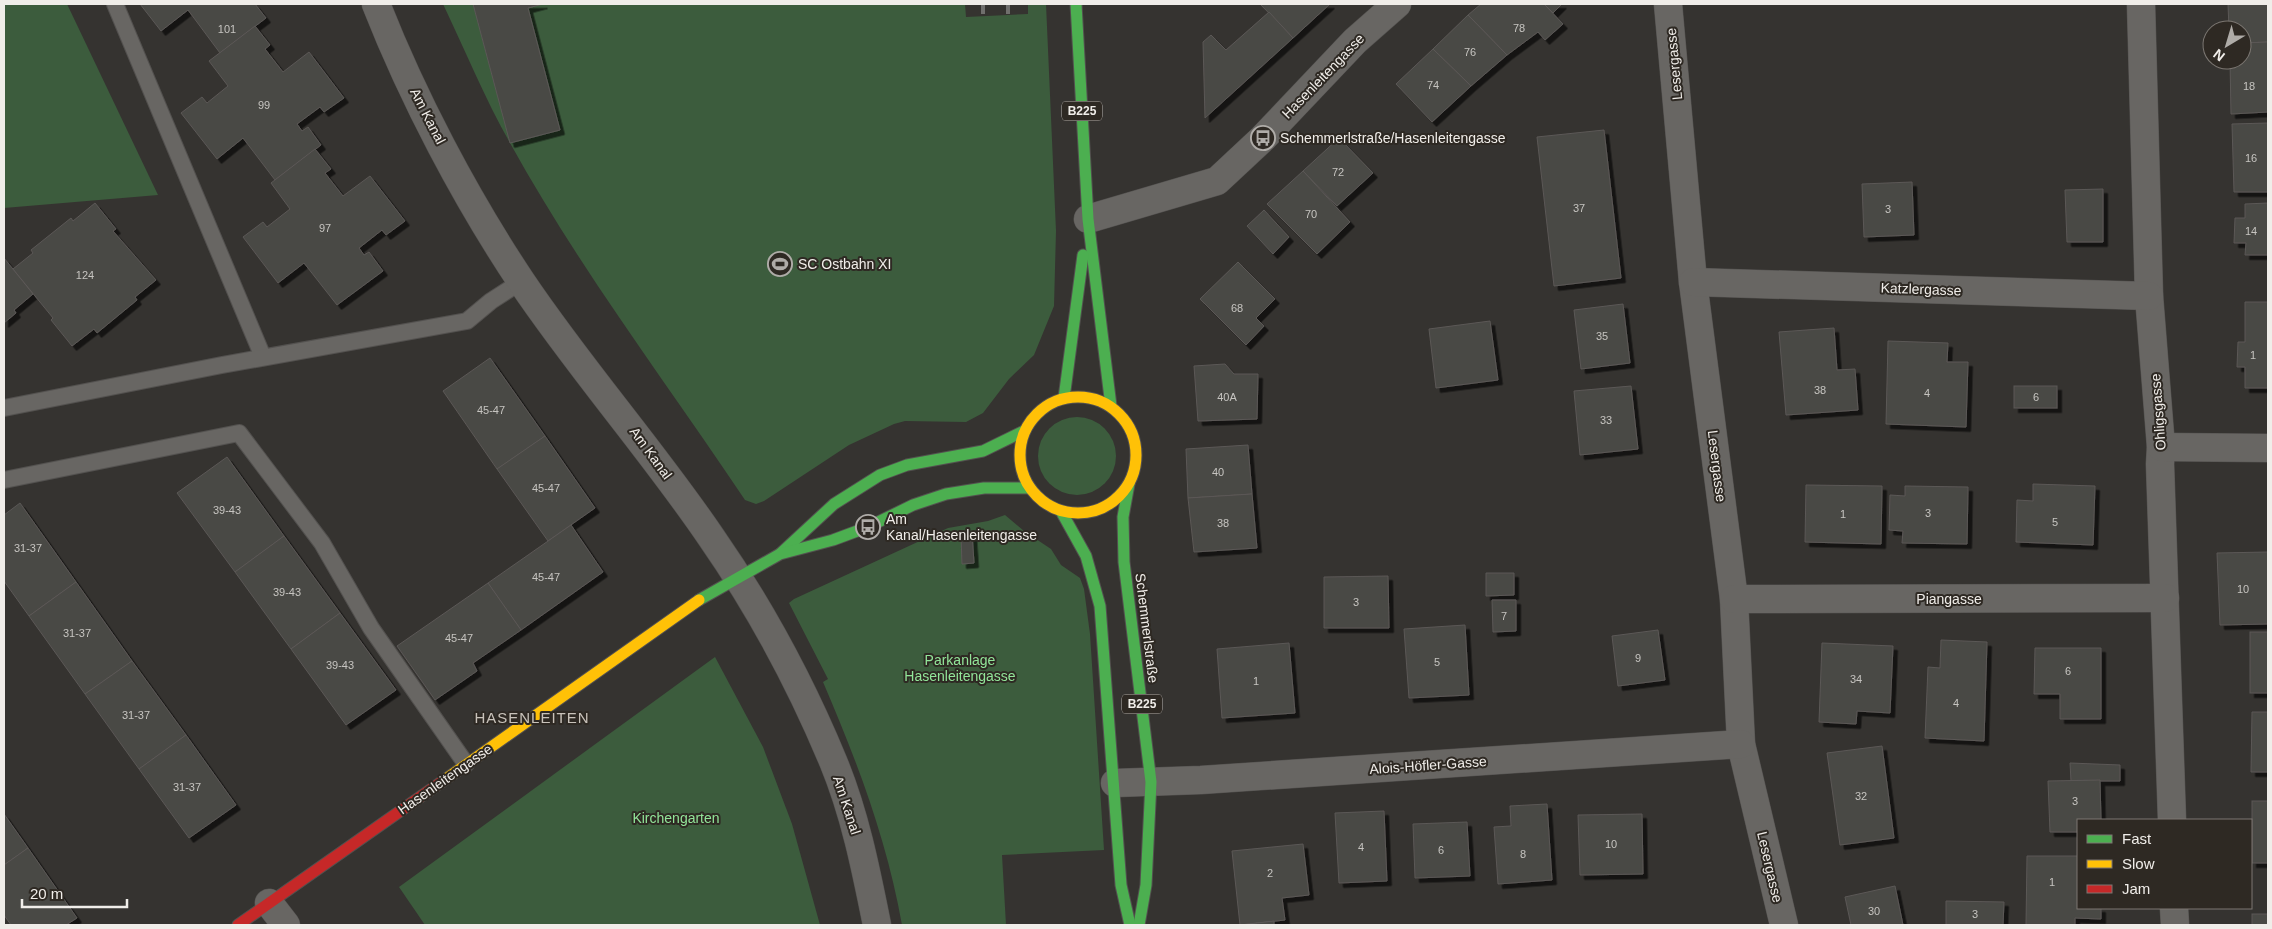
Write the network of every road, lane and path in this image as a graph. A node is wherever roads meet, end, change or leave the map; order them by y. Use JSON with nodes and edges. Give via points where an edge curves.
{"nodes":[{"id":1,"x":115,"y":4,"type":"edge"},
{"id":2,"x":376,"y":4,"type":"edge"},
{"id":3,"x":1076,"y":4,"type":"edge"},
{"id":4,"x":1397,"y":4,"type":"edge"},
{"id":5,"x":1668,"y":4,"type":"edge"},
{"id":6,"x":2141,"y":4,"type":"edge"},
{"id":7,"x":1088,"y":219,"type":"junction"},
{"id":8,"x":522,"y":281,"type":"junction"},
{"id":9,"x":1693,"y":282,"type":"junction"},
{"id":10,"x":2149,"y":296,"type":"junction"},
{"id":11,"x":263,"y":357,"type":"junction"},
{"id":12,"x":1064,"y":398,"type":"junction"},
{"id":13,"x":1112,"y":406,"type":"junction"},
{"id":14,"x":4,"y":408,"type":"edge"},
{"id":15,"x":1024,"y":431,"type":"junction"},
{"id":16,"x":2161,"y":447,"type":"junction"},
{"id":17,"x":2268,"y":448,"type":"edge"},
{"id":18,"x":4,"y":480,"type":"edge"},
{"id":19,"x":1129,"y":484,"type":"junction"},
{"id":20,"x":1030,"y":488,"type":"junction"},
{"id":21,"x":1061,"y":511,"type":"junction"},
{"id":22,"x":780,"y":554,"type":"junction"},
{"id":23,"x":738,"y":578,"type":"junction"},
{"id":24,"x":2165,"y":598,"type":"junction"},
{"id":25,"x":1734,"y":599,"type":"junction"},
{"id":26,"x":1741,"y":744,"type":"junction"},
{"id":27,"x":466,"y":764,"type":"junction"},
{"id":28,"x":1152,"y":782,"type":"junction"},
{"id":29,"x":1115,"y":783,"type":"junction"},
{"id":30,"x":2172,"y":819,"type":"edge"},
{"id":31,"x":270,"y":903,"type":"junction"},
{"id":32,"x":2174,"y":909,"type":"edge"},
{"id":33,"x":238,"y":925,"type":"edge"},
{"id":34,"x":286,"y":925,"type":"edge"},
{"id":35,"x":877,"y":925,"type":"edge"},
{"id":36,"x":1130,"y":925,"type":"edge"},
{"id":37,"x":1139,"y":925,"type":"edge"},
{"id":38,"x":1784,"y":925,"type":"edge"},
{"id":39,"x":2175,"y":925,"type":"edge"}],
"edges":[{"from":1,"to":11,"type":"lane"},
{"from":2,"to":8,"type":"street","name":"Am Kanal","via":[[430,122],[474,204]]},
{"from":3,"to":7,"type":"main road","number":"B225"},
{"from":4,"to":7,"type":"street","name":"Hasenleitengasse","via":[[1355,41],[1217,181]]},
{"from":5,"to":9,"type":"street","name":"Lesergasse"},
{"from":6,"to":10,"type":"street","name":"Ohligsgasse"},
{"from":7,"to":12,"type":"main road","number":"B225"},
{"from":7,"to":13,"type":"main road","number":"B225"},
{"from":8,"to":11,"type":"lane","via":[[468,321]]},
{"from":8,"to":23,"type":"street","name":"Am Kanal","via":[[712,537]]},
{"from":9,"to":10,"type":"street","name":"Katzlergasse"},
{"from":9,"to":25,"type":"street","name":"Lesergasse"},
{"from":10,"to":16,"type":"street","name":"Ohligsgasse"},
{"from":11,"to":14,"type":"lane"},
{"from":12,"to":13,"type":"main road","via":[[1087,397]]},
{"from":12,"to":15,"type":"main road","via":[[1049,404],[1034,416]]},
{"from":13,"to":19,"type":"main road","number":"B225","via":[[1126,421],[1136,444],[1136,465]]},
{"from":15,"to":20,"type":"main road","number":"B225","via":[[1020,452],[1022,472]]},
{"from":15,"to":22,"type":"main road","name":"Hasenleitengasse","via":[[981,451],[897,468],[878,477],[816,519]]},
{"from":16,"to":17,"type":"street"},
{"from":16,"to":24,"type":"street","name":"Ohligsgasse"},
{"from":18,"to":27,"type":"lane","via":[[239,433],[322,543],[371,628]]},
{"from":19,"to":21,"type":"main road","number":"B225","via":[[1115,501],[1098,510]]},
{"from":19,"to":28,"type":"main road","name":"Schemmerlstraße","number":"B225","via":[[1124,517],[1124,562]]},
{"from":20,"to":21,"type":"main road","number":"B225","via":[[1042,501]]},
{"from":20,"to":22,"type":"main road","name":"Hasenleitengasse","via":[[984,488],[946,494],[913,505],[868,527]]},
{"from":21,"to":29,"type":"main road","number":"B225","via":[[1075,531],[1092,567],[1100,606]]},
{"from":22,"to":23,"type":"main road","name":"Hasenleitengasse"},
{"from":23,"to":27,"type":"main road","name":"Hasenleitengasse","via":[[703,598]]},
{"from":23,"to":35,"type":"street","name":"Am Kanal","via":[[769,629],[833,762],[862,850]]},
{"from":24,"to":25,"type":"street","name":"Piangasse"},
{"from":24,"to":30,"type":"street","name":"Ohligsgasse"},
{"from":25,"to":26,"type":"street","name":"Lesergasse"},
{"from":26,"to":28,"type":"street","name":"Alois-Höfler-Gasse"},
{"from":26,"to":38,"type":"street","name":"Lesergasse"},
{"from":27,"to":31,"type":"main road","name":"Hasenleitengasse"},
{"from":28,"to":29,"type":"street","name":"Alois-Höfler-Gasse"},
{"from":28,"to":37,"type":"main road","name":"Schemmerlstraße","number":"B225","via":[[1146,885]]},
{"from":29,"to":36,"type":"main road","number":"B225","via":[[1121,885]]},
{"from":31,"to":33,"type":"main road","name":"Hasenleitengasse"},
{"from":31,"to":34,"type":"street"},
{"from":32,"to":39,"type":"street"}]}
